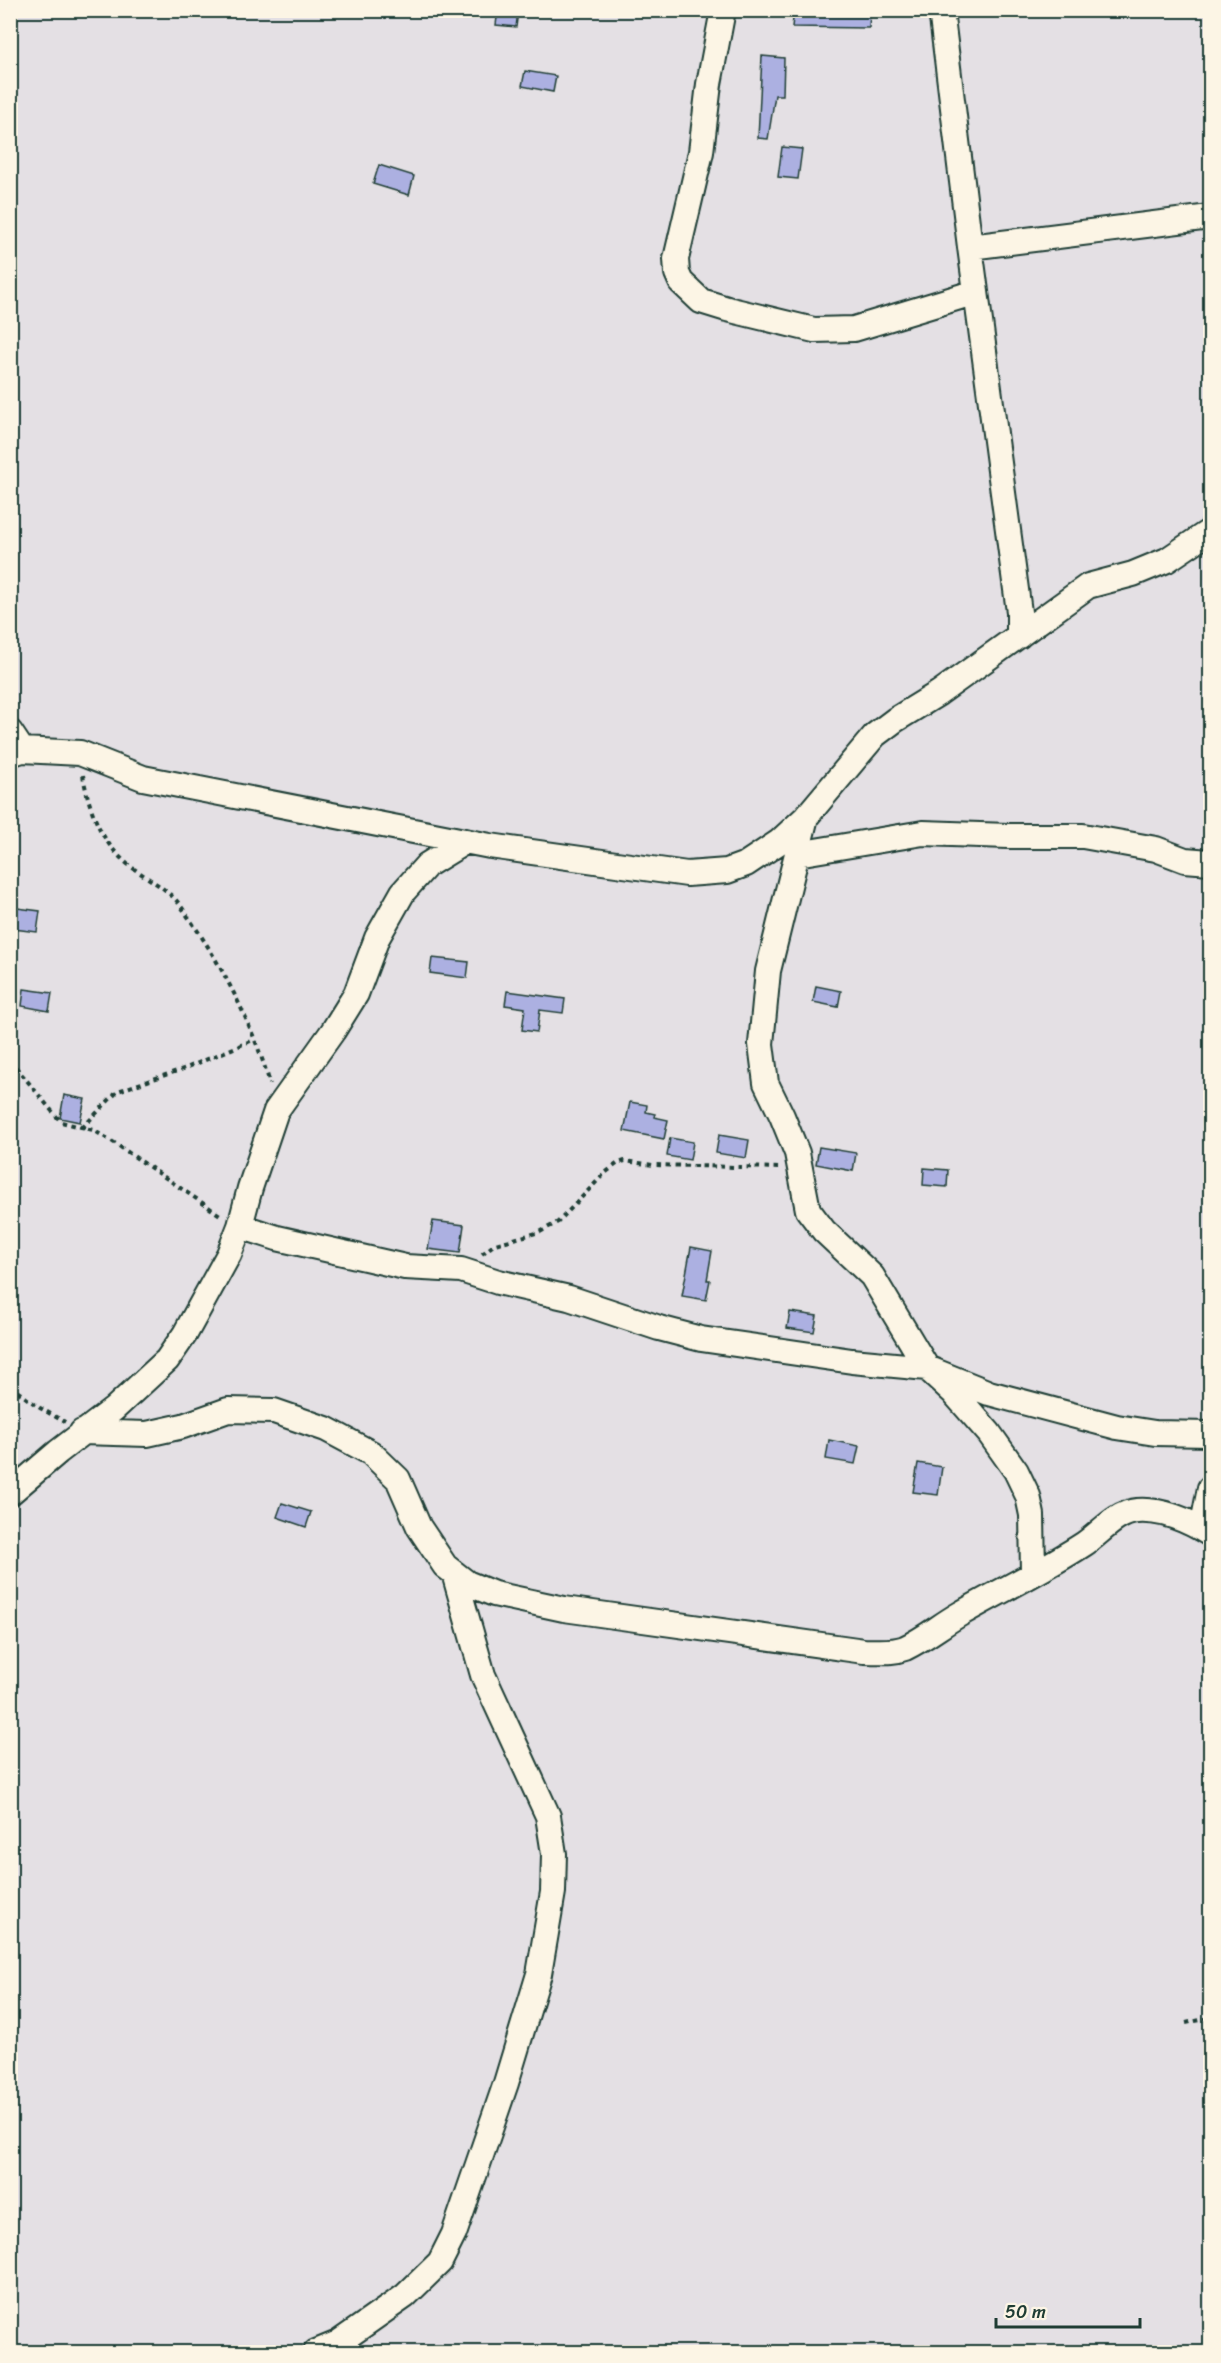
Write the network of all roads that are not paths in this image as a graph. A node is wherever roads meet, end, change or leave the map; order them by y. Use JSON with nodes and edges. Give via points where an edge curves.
{"nodes":[{"id":1,"x":723,"y":10,"type":"edge"},
{"id":2,"x":941,"y":10,"type":"edge"},
{"id":3,"x":1210,"y":217,"type":"edge"},
{"id":4,"x":970,"y":247,"type":"junction"},
{"id":5,"x":976,"y":292,"type":"junction"},
{"id":6,"x":1210,"y":531,"type":"edge"},
{"id":7,"x":1019,"y":636,"type":"junction"},
{"id":8,"x":14,"y":746,"type":"edge"},
{"id":9,"x":806,"y":817,"type":"junction"},
{"id":10,"x":466,"y":842,"type":"junction"},
{"id":11,"x":797,"y":854,"type":"junction"},
{"id":12,"x":1210,"y":862,"type":"edge"},
{"id":13,"x":240,"y":1226,"type":"junction"},
{"id":14,"x":927,"y":1368,"type":"junction"},
{"id":15,"x":81,"y":1432,"type":"junction"},
{"id":16,"x":1210,"y":1434,"type":"edge"},
{"id":17,"x":1210,"y":1488,"type":"edge"},
{"id":18,"x":10,"y":1493,"type":"edge"},
{"id":19,"x":1206,"y":1531,"type":"edge"},
{"id":20,"x":1033,"y":1572,"type":"junction"},
{"id":21,"x":454,"y":1573,"type":"junction"},
{"id":22,"x":316,"y":2352,"type":"edge"}],
"edges":[{"from":1,"to":5,"type":"street","via":[[701,152],[675,259],[676,273],[689,292],[701,301],[727,309],[831,331],[854,329]]},
{"from":2,"to":4,"type":"street"},
{"from":3,"to":4,"type":"street"},
{"from":4,"to":5,"type":"street"},
{"from":5,"to":7,"type":"street"},
{"from":6,"to":7,"type":"street","via":[[1167,560],[1088,586]]},
{"from":7,"to":9,"type":"street","via":[[875,735]]},
{"from":8,"to":10,"type":"street","via":[[80,753],[142,778]]},
{"from":9,"to":10,"type":"street","via":[[747,864],[711,873],[687,874]]},
{"from":9,"to":11,"type":"street"},
{"from":10,"to":13,"type":"street","via":[[427,865],[403,892],[377,938],[356,994],[276,1112]]},
{"from":11,"to":12,"type":"street","via":[[923,833],[1083,836],[1156,849],[1185,860]]},
{"from":11,"to":14,"type":"street","via":[[768,971],[761,1044],[766,1083],[797,1154],[808,1210],[824,1231],[872,1276]]},
{"from":13,"to":14,"type":"street","via":[[405,1266],[460,1270],[701,1339]]},
{"from":13,"to":15,"type":"street","via":[[229,1254],[167,1360],[114,1409]]},
{"from":14,"to":16,"type":"street","via":[[989,1393],[1117,1427],[1155,1434]]},
{"from":14,"to":20,"type":"street","via":[[989,1433],[1016,1471],[1032,1515]]},
{"from":15,"to":18,"type":"street"},
{"from":15,"to":21,"type":"street","via":[[147,1434],[228,1410],[274,1411],[326,1429],[371,1453],[398,1479],[419,1527]]},
{"from":17,"to":19,"type":"street"},
{"from":19,"to":20,"type":"street","via":[[1164,1514],[1126,1513],[1072,1552]]},
{"from":20,"to":21,"type":"street","via":[[895,1651],[864,1651],[564,1610],[494,1594]]},
{"from":21,"to":22,"type":"street","via":[[483,1675],[548,1816],[554,1854],[553,1892],[542,1962],[506,2083],[454,2234],[440,2262],[405,2296],[338,2343]]}]}
